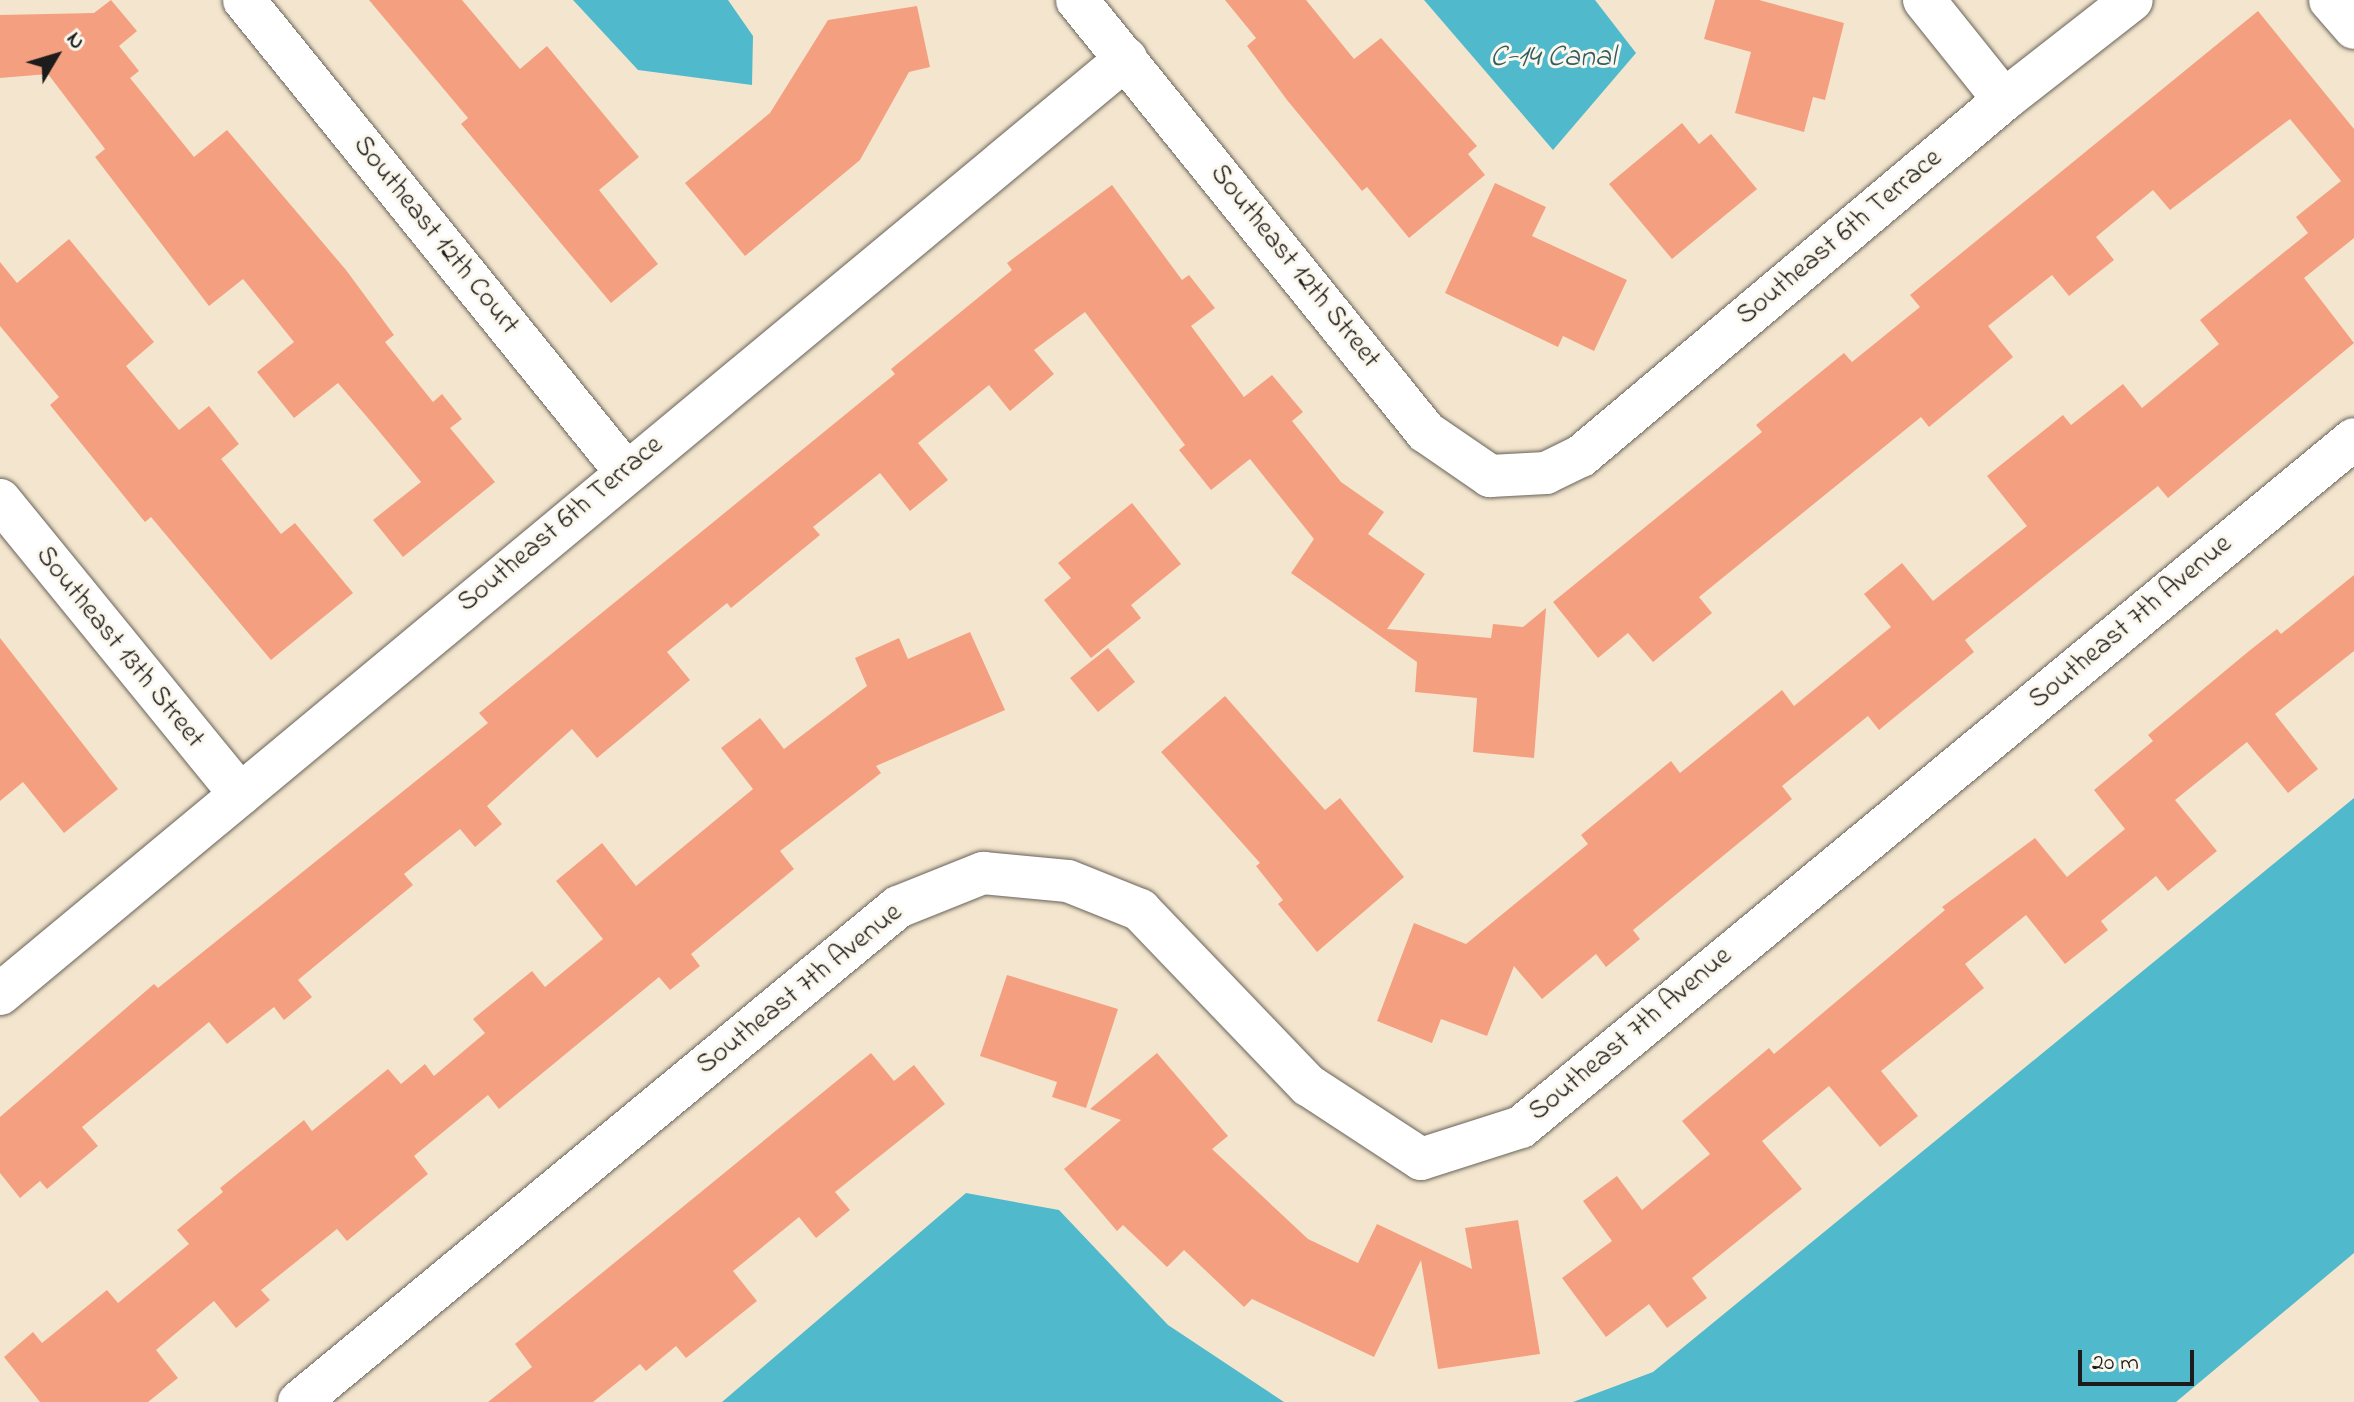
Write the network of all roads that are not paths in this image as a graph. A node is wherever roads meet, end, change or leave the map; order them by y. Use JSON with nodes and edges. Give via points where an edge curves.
{"nodes":[{"id":1,"x":244,"y":0,"type":"edge"},
{"id":2,"x":1077,"y":0,"type":"edge"},
{"id":3,"x":1924,"y":0,"type":"edge"},
{"id":4,"x":2132,"y":0,"type":"edge"},
{"id":5,"x":2330,"y":0,"type":"edge"},
{"id":6,"x":2354,"y":28,"type":"edge"},
{"id":7,"x":1126,"y":59,"type":"junction"},
{"id":8,"x":2004,"y":100,"type":"junction"},
{"id":9,"x":2354,"y":439,"type":"edge"},
{"id":10,"x":625,"y":471,"type":"junction"},
{"id":11,"x":1546,"y":473,"type":"joint"},
{"id":12,"x":0,"y":500,"type":"edge"},
{"id":13,"x":240,"y":794,"type":"junction"},
{"id":14,"x":0,"y":994,"type":"edge"},
{"id":15,"x":299,"y":1402,"type":"edge"}],
"edges":[{"from":1,"to":10,"type":"street","name":"Southeast 12th Court"},
{"from":2,"to":7,"type":"street","name":"Southeast 12th Street"},
{"from":3,"to":8,"type":"street"},
{"from":4,"to":8,"type":"street","name":"Southeast 6th Terrace"},
{"from":5,"to":6,"type":"street"},
{"from":7,"to":10,"type":"street","name":"Southeast 6th Terrace"},
{"from":7,"to":11,"type":"street","name":"Southeast 12th Street","via":[[1426,432],[1490,476]]},
{"from":8,"to":11,"type":"street","name":"Southeast 6th Terrace","via":[[1581,456]]},
{"from":9,"to":15,"type":"street","name":"Southeast 7th Avenue","via":[[1521,1127],[1421,1159],[1308,1085],[1140,910],[1068,881],[983,873],[898,907]]},
{"from":10,"to":13,"type":"street","name":"Southeast 6th Terrace"},
{"from":12,"to":13,"type":"street","name":"Southeast 13th Street"},
{"from":13,"to":14,"type":"street","name":"Southeast 6th Terrace"}]}
